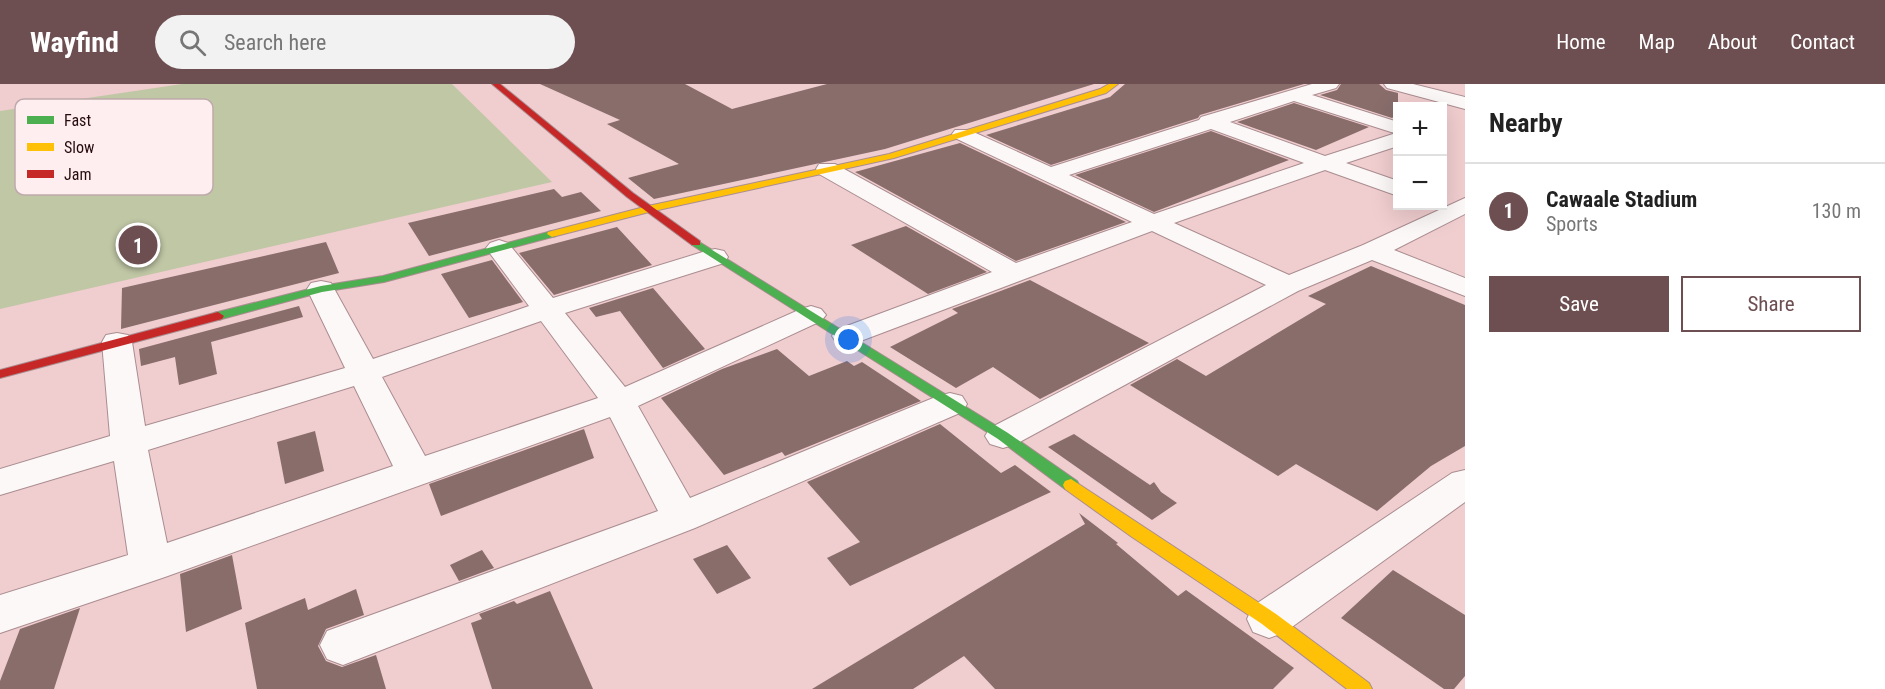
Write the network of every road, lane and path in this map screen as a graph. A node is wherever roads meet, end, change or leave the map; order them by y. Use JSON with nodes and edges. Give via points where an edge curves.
{"nodes":[{"id":1,"x":496,"y":84,"type":"edge"},
{"id":2,"x":1114,"y":84,"type":"edge"},
{"id":3,"x":1329,"y":84,"type":"edge"},
{"id":4,"x":1394,"y":84,"type":"edge"},
{"id":5,"x":1292,"y":95,"type":"junction"},
{"id":6,"x":1465,"y":103,"type":"edge"},
{"id":7,"x":1208,"y":121,"type":"junction"},
{"id":8,"x":1393,"y":126,"type":"edge"},
{"id":9,"x":962,"y":134,"type":"junction"},
{"id":10,"x":1393,"y":141,"type":"edge"},
{"id":11,"x":1323,"y":162,"type":"junction"},
{"id":12,"x":828,"y":170,"type":"junction"},
{"id":13,"x":1051,"y":174,"type":"junction"},
{"id":14,"x":1393,"y":187,"type":"edge"},
{"id":15,"x":648,"y":208,"type":"junction"},
{"id":16,"x":1457,"y":208,"type":"edge"},
{"id":17,"x":1149,"y":223,"type":"junction"},
{"id":18,"x":499,"y":248,"type":"junction"},
{"id":19,"x":1372,"y":251,"type":"junction"},
{"id":20,"x":715,"y":258,"type":"junction"},
{"id":21,"x":1014,"y":273,"type":"junction"},
{"id":22,"x":1288,"y":285,"type":"junction"},
{"id":23,"x":1465,"y":288,"type":"edge"},
{"id":24,"x":321,"y":289,"type":"junction"},
{"id":25,"x":547,"y":309,"type":"junction"},
{"id":26,"x":811,"y":315,"type":"junction"},
{"id":27,"x":847,"y":336,"type":"junction"},
{"id":28,"x":117,"y":342,"type":"junction"},
{"id":29,"x":363,"y":373,"type":"junction"},
{"id":30,"x":0,"y":374,"type":"edge"},
{"id":31,"x":619,"y":402,"type":"junction"},
{"id":32,"x":950,"y":404,"type":"junction"},
{"id":33,"x":1003,"y":436,"type":"junction"},
{"id":34,"x":129,"y":443,"type":"junction"},
{"id":35,"x":415,"y":473,"type":"junction"},
{"id":36,"x":0,"y":482,"type":"edge"},
{"id":37,"x":1465,"y":483,"type":"edge"},
{"id":38,"x":681,"y":518,"type":"junction"},
{"id":39,"x":150,"y":565,"type":"junction"},
{"id":40,"x":0,"y":614,"type":"edge"},
{"id":41,"x":1269,"y":619,"type":"junction"},
{"id":42,"x":343,"y":645,"type":"dead end"},
{"id":43,"x":1362,"y":689,"type":"edge"}],
"edges":[{"from":1,"to":15,"type":"street"},
{"from":2,"to":9,"type":"street","via":[[1103,91]]},
{"from":3,"to":5,"type":"street"},
{"from":4,"to":6,"type":"street"},
{"from":5,"to":7,"type":"street"},
{"from":5,"to":8,"type":"street"},
{"from":7,"to":11,"type":"street"},
{"from":7,"to":13,"type":"street"},
{"from":9,"to":12,"type":"street"},
{"from":9,"to":13,"type":"street"},
{"from":10,"to":11,"type":"street"},
{"from":11,"to":14,"type":"street"},
{"from":11,"to":17,"type":"street"},
{"from":12,"to":15,"type":"street"},
{"from":12,"to":21,"type":"street"},
{"from":13,"to":17,"type":"street"},
{"from":15,"to":18,"type":"street"},
{"from":15,"to":20,"type":"street"},
{"from":16,"to":19,"type":"street"},
{"from":17,"to":21,"type":"street"},
{"from":17,"to":22,"type":"street"},
{"from":18,"to":24,"type":"street","via":[[384,279]]},
{"from":18,"to":25,"type":"street"},
{"from":19,"to":22,"type":"street"},
{"from":19,"to":23,"type":"street"},
{"from":20,"to":25,"type":"street"},
{"from":20,"to":26,"type":"street"},
{"from":21,"to":27,"type":"street"},
{"from":22,"to":33,"type":"street"},
{"from":24,"to":28,"type":"street"},
{"from":24,"to":29,"type":"street"},
{"from":25,"to":29,"type":"street"},
{"from":25,"to":31,"type":"street"},
{"from":26,"to":27,"type":"street"},
{"from":26,"to":31,"type":"street"},
{"from":27,"to":32,"type":"street"},
{"from":28,"to":30,"type":"street"},
{"from":28,"to":34,"type":"street"},
{"from":29,"to":34,"type":"street"},
{"from":29,"to":35,"type":"street"},
{"from":31,"to":35,"type":"street"},
{"from":31,"to":38,"type":"street"},
{"from":32,"to":33,"type":"street"},
{"from":32,"to":38,"type":"street"},
{"from":33,"to":41,"type":"street","via":[[1138,533]]},
{"from":34,"to":36,"type":"street"},
{"from":34,"to":39,"type":"street"},
{"from":35,"to":39,"type":"street"},
{"from":37,"to":41,"type":"street"},
{"from":38,"to":42,"type":"street"},
{"from":39,"to":40,"type":"street"},
{"from":41,"to":43,"type":"street"}]}
